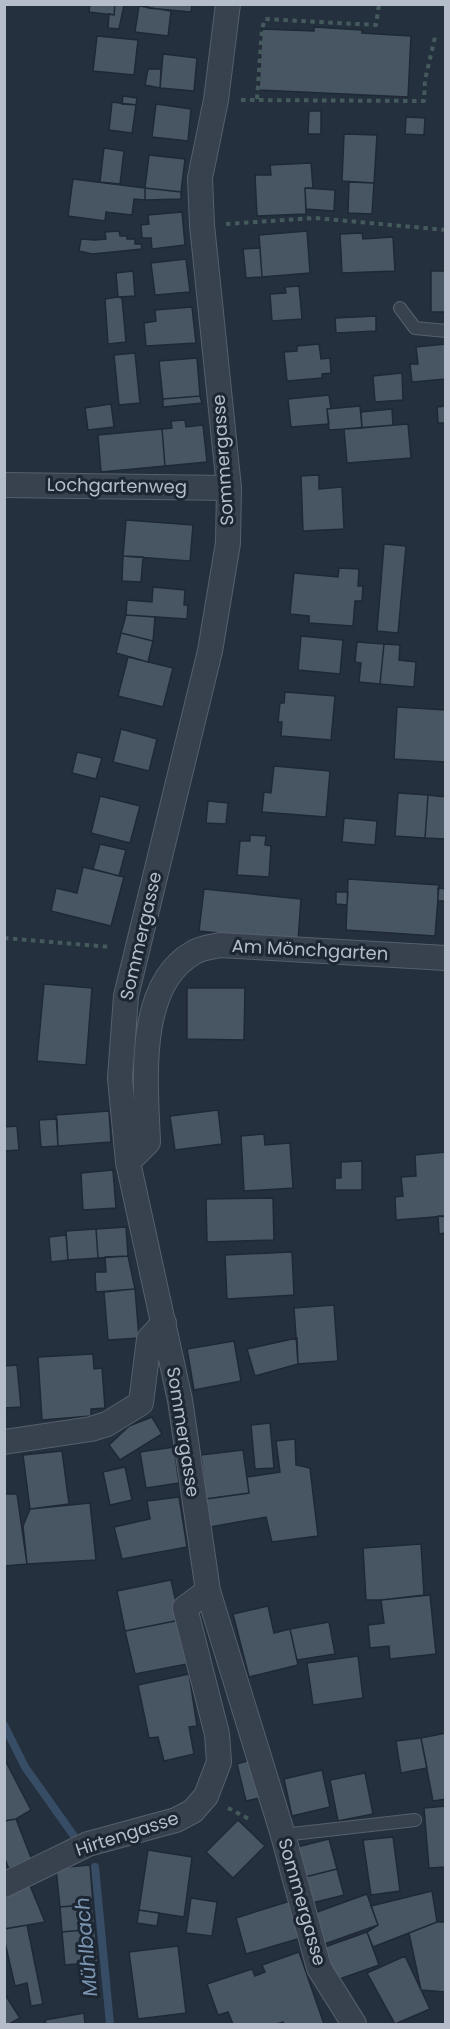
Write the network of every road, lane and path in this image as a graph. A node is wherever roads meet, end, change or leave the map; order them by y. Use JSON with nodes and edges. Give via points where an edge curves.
{"nodes":[{"id":1,"x":228,"y":4,"type":"edge"},
{"id":2,"x":379,"y":4,"type":"edge"},
{"id":3,"x":435,"y":37,"type":"dead end"},
{"id":4,"x":257,"y":99,"type":"junction"},
{"id":5,"x":250,"y":100,"type":"dead end"},
{"id":6,"x":252,"y":222,"type":"dead end"},
{"id":7,"x":446,"y":230,"type":"edge"},
{"id":8,"x":400,"y":308,"type":"dead end"},
{"id":9,"x":446,"y":331,"type":"edge"},
{"id":10,"x":4,"y":485,"type":"edge"},
{"id":11,"x":229,"y":488,"type":"junction"},
{"id":12,"x":4,"y":938,"type":"edge"},
{"id":13,"x":137,"y":952,"type":"junction"},
{"id":14,"x":446,"y":958,"type":"edge"},
{"id":15,"x":128,"y":1162,"type":"junction"},
{"id":16,"x":164,"y":1323,"type":"junction"},
{"id":17,"x":4,"y":1442,"type":"edge"},
{"id":18,"x":208,"y":1591,"type":"junction"},
{"id":19,"x":206,"y":1796,"type":"junction"},
{"id":20,"x":415,"y":1820,"type":"dead end"},
{"id":21,"x":283,"y":1835,"type":"junction"},
{"id":22,"x":4,"y":1885,"type":"edge"},
{"id":23,"x":354,"y":2025,"type":"edge"}],
"edges":[{"from":1,"to":11,"type":"street","name":"Sommergasse","via":[[216,100],[200,178]]},
{"from":2,"to":4,"type":"path","via":[[376,25],[265,19]]},
{"from":3,"to":4,"type":"path","via":[[424,101]]},
{"from":4,"to":5,"type":"path"},
{"from":6,"to":7,"type":"path","via":[[315,218]]},
{"from":8,"to":9,"type":"lane","via":[[415,328]]},
{"from":10,"to":11,"type":"street","name":"Lochgartenweg"},
{"from":11,"to":13,"type":"street","name":"Sommergasse","via":[[228,543],[210,651]]},
{"from":12,"to":13,"type":"path"},
{"from":13,"to":15,"type":"street","name":"Sommergasse","via":[[126,996],[120,1078]]},
{"from":14,"to":15,"type":"street","name":"Am Mönchgarten","via":[[220,945],[194,952],[176,967],[161,988],[152,1016],[145,1061],[148,1142]]},
{"from":15,"to":16,"type":"street","name":"Sommergasse"},
{"from":16,"to":17,"type":"street","via":[[148,1339],[141,1403],[92,1429]]},
{"from":16,"to":18,"type":"street","name":"Sommergasse","via":[[180,1400]]},
{"from":18,"to":19,"type":"street","name":"Hirtengasse","via":[[185,1608],[217,1734],[219,1762]]},
{"from":18,"to":21,"type":"street","name":"Sommergasse"},
{"from":19,"to":21,"type":"path"},
{"from":19,"to":22,"type":"street","name":"Hirtengasse","via":[[193,1811],[176,1820],[81,1847]]},
{"from":20,"to":21,"type":"lane"},
{"from":21,"to":23,"type":"street","name":"Sommergasse","via":[[319,1968]]}]}
